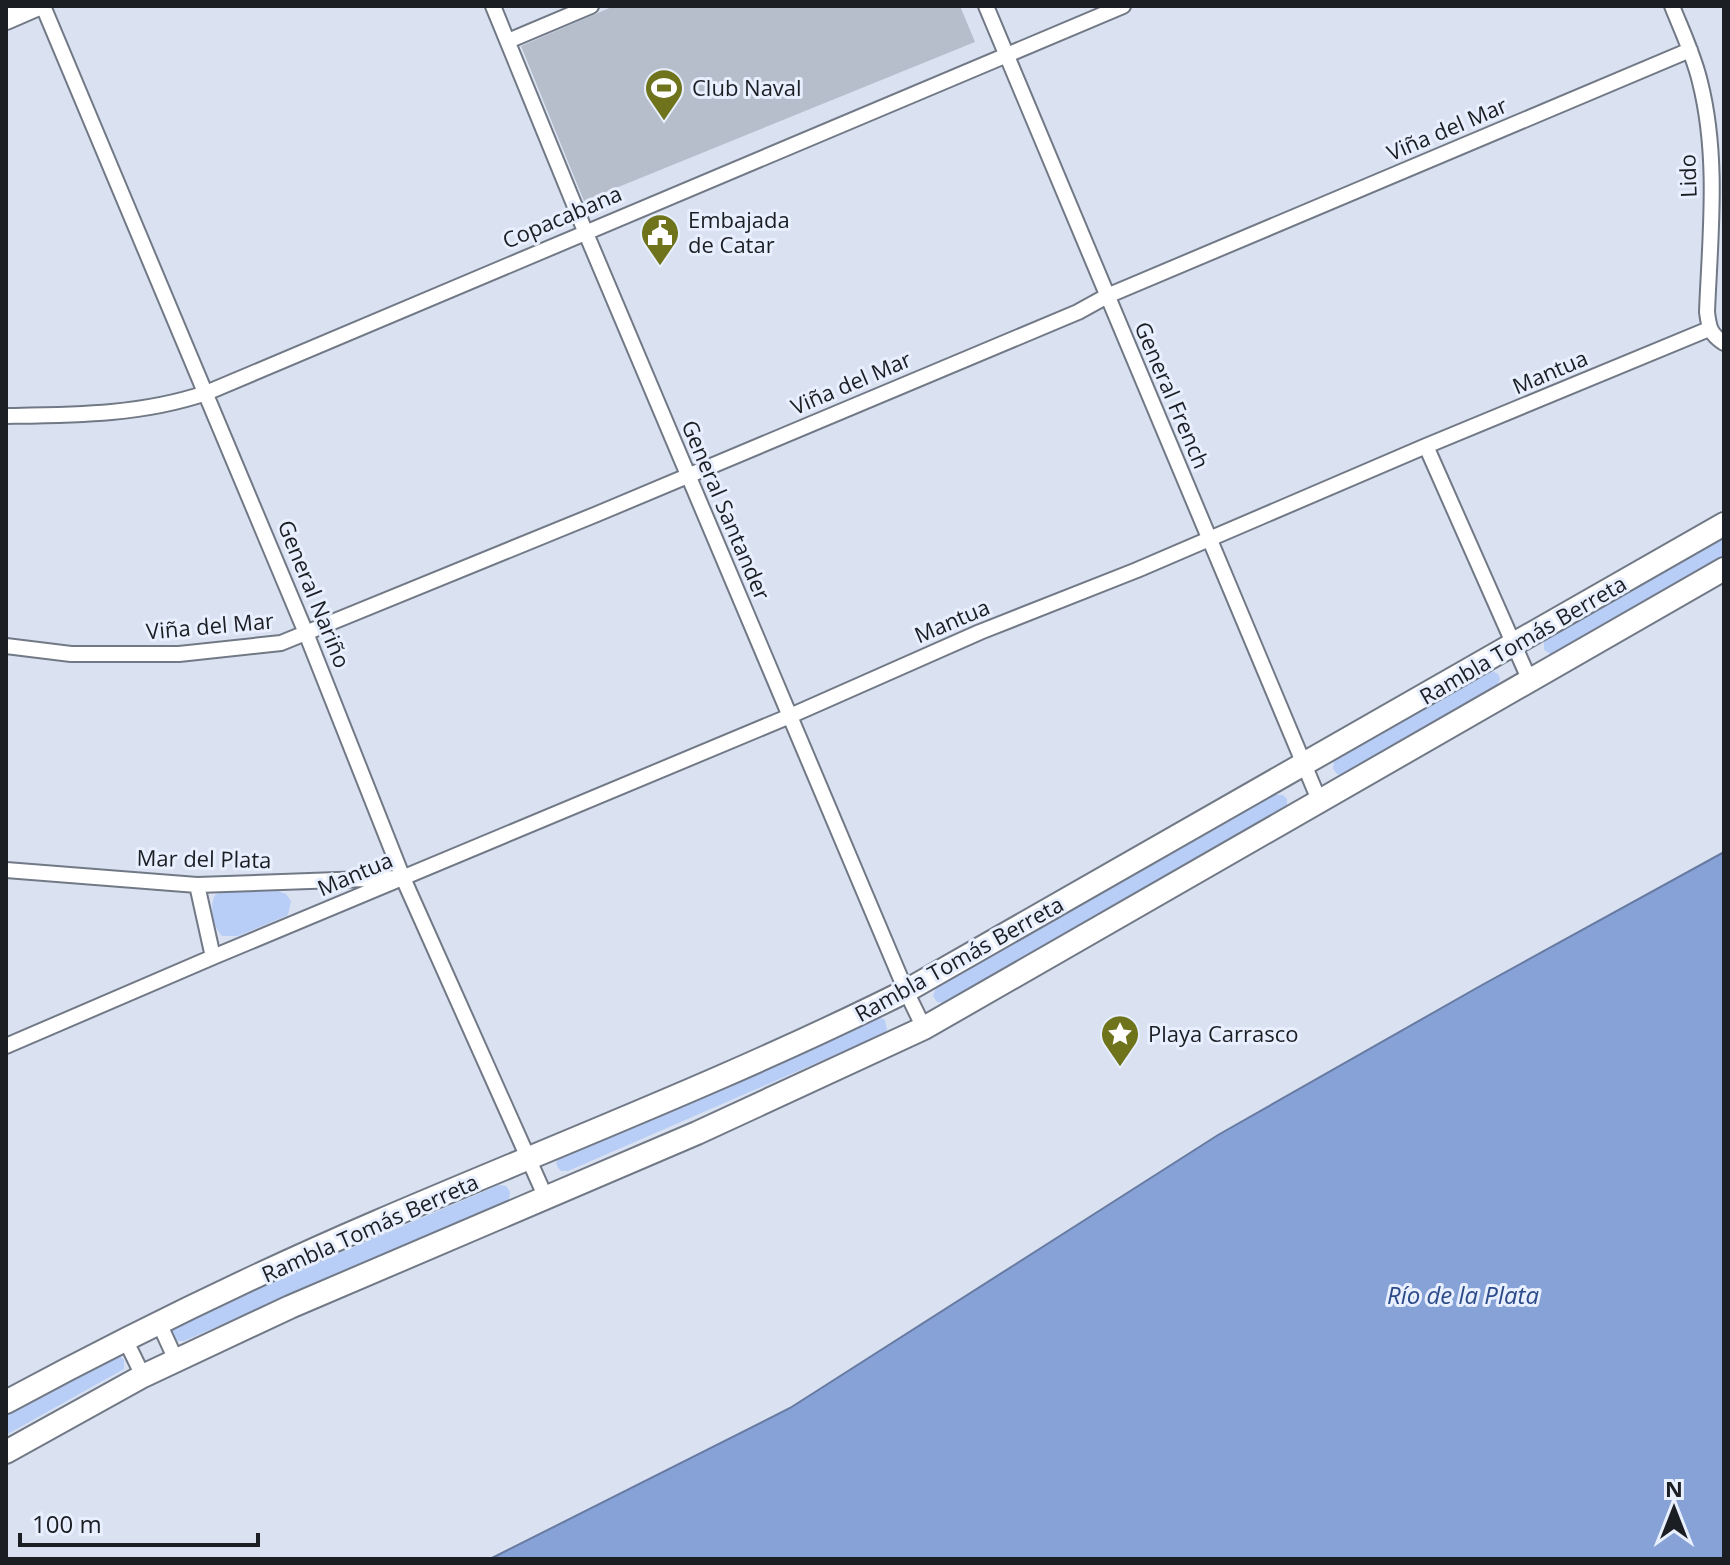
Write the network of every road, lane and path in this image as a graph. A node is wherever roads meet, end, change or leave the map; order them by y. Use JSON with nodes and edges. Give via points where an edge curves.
{"nodes":[{"id":1,"x":36,"y":6,"type":"edge"},
{"id":2,"x":43,"y":6,"type":"edge"},
{"id":3,"x":493,"y":6,"type":"edge"},
{"id":4,"x":591,"y":6,"type":"edge"},
{"id":5,"x":986,"y":6,"type":"edge"},
{"id":6,"x":1123,"y":6,"type":"edge"},
{"id":7,"x":1672,"y":6,"type":"edge"},
{"id":8,"x":6,"y":19,"type":"edge"},
{"id":9,"x":508,"y":41,"type":"junction"},
{"id":10,"x":1690,"y":50,"type":"junction"},
{"id":11,"x":1006,"y":56,"type":"junction"},
{"id":12,"x":585,"y":231,"type":"junction"},
{"id":13,"x":1107,"y":296,"type":"junction"},
{"id":14,"x":1709,"y":329,"type":"junction"},
{"id":15,"x":1724,"y":343,"type":"edge"},
{"id":16,"x":206,"y":393,"type":"junction"},
{"id":17,"x":6,"y":416,"type":"edge"},
{"id":18,"x":1426,"y":446,"type":"junction"},
{"id":19,"x":687,"y":475,"type":"junction"},
{"id":20,"x":1724,"y":524,"type":"edge"},
{"id":21,"x":1208,"y":538,"type":"junction"},
{"id":22,"x":1724,"y":569,"type":"edge"},
{"id":23,"x":306,"y":633,"type":"junction"},
{"id":24,"x":6,"y":646,"type":"edge"},
{"id":25,"x":1514,"y":646,"type":"junction"},
{"id":26,"x":1530,"y":681,"type":"junction"},
{"id":27,"x":790,"y":716,"type":"junction"},
{"id":28,"x":1304,"y":766,"type":"junction"},
{"id":29,"x":1319,"y":800,"type":"junction"},
{"id":30,"x":6,"y":870,"type":"edge"},
{"id":31,"x":403,"y":878,"type":"junction"},
{"id":32,"x":197,"y":885,"type":"junction"},
{"id":33,"x":213,"y":957,"type":"junction"},
{"id":34,"x":906,"y":991,"type":"junction"},
{"id":35,"x":924,"y":1028,"type":"junction"},
{"id":36,"x":6,"y":1046,"type":"edge"},
{"id":37,"x":529,"y":1159,"type":"junction"},
{"id":38,"x":546,"y":1198,"type":"junction"},
{"id":39,"x":159,"y":1323,"type":"junction"},
{"id":40,"x":125,"y":1339,"type":"junction"},
{"id":41,"x":176,"y":1360,"type":"junction"},
{"id":42,"x":143,"y":1376,"type":"junction"},
{"id":43,"x":6,"y":1402,"type":"edge"},
{"id":44,"x":6,"y":1452,"type":"edge"}],
"edges":[{"from":1,"to":8,"type":"main road"},
{"from":2,"to":16,"type":"street","name":"General Nariño"},
{"from":3,"to":9,"type":"street","name":"General Santander"},
{"from":4,"to":9,"type":"street"},
{"from":5,"to":11,"type":"street","name":"General French"},
{"from":6,"to":11,"type":"street","name":"Copacabana"},
{"from":7,"to":10,"type":"street","name":"Lido"},
{"from":9,"to":12,"type":"street","name":"General Santander"},
{"from":10,"to":13,"type":"street","name":"Viña del Mar"},
{"from":10,"to":14,"type":"street","name":"Lido","via":[[1701,83],[1712,179]]},
{"from":11,"to":12,"type":"street","name":"Copacabana"},
{"from":11,"to":13,"type":"street","name":"General French"},
{"from":12,"to":16,"type":"street","name":"Copacabana"},
{"from":12,"to":19,"type":"street","name":"General Santander"},
{"from":13,"to":19,"type":"street","name":"Viña del Mar"},
{"from":13,"to":21,"type":"street","name":"General French"},
{"from":14,"to":15,"type":"street"},
{"from":14,"to":18,"type":"street","name":"Mantua"},
{"from":16,"to":17,"type":"street","name":"Copacabana","via":[[172,404],[94,414]]},
{"from":16,"to":23,"type":"street","name":"General Nariño"},
{"from":18,"to":21,"type":"street","name":"Mantua"},
{"from":18,"to":25,"type":"street"},
{"from":19,"to":23,"type":"street","name":"Viña del Mar"},
{"from":19,"to":27,"type":"street","name":"General Santander"},
{"from":20,"to":25,"type":"main road","name":"Rambla Tomás Berreta"},
{"from":21,"to":27,"type":"street","name":"Mantua"},
{"from":21,"to":28,"type":"street","name":"General French"},
{"from":22,"to":26,"type":"main road","name":"Rambla Tomás Berreta"},
{"from":23,"to":24,"type":"street","name":"Viña del Mar","via":[[265,646],[179,654],[71,654]]},
{"from":23,"to":31,"type":"street","name":"General Nariño"},
{"from":25,"to":26,"type":"street"},
{"from":25,"to":28,"type":"main road","name":"Rambla Tomás Berreta"},
{"from":26,"to":29,"type":"main road","name":"Rambla Tomás Berreta"},
{"from":27,"to":31,"type":"street","name":"Mantua"},
{"from":27,"to":34,"type":"street","name":"General Santander"},
{"from":28,"to":29,"type":"street","name":"General French"},
{"from":28,"to":34,"type":"main road","name":"Rambla Tomás Berreta"},
{"from":29,"to":35,"type":"main road","name":"Rambla Tomás Berreta"},
{"from":30,"to":32,"type":"street","name":"Mar del Plata"},
{"from":31,"to":32,"type":"street","name":"Mar del Plata"},
{"from":31,"to":33,"type":"street","name":"Mantua"},
{"from":31,"to":37,"type":"street","name":"General Nariño"},
{"from":32,"to":33,"type":"street"},
{"from":33,"to":36,"type":"street","name":"Mantua"},
{"from":34,"to":35,"type":"street","name":"General Santander"},
{"from":34,"to":37,"type":"main road","name":"Rambla Tomás Berreta"},
{"from":35,"to":38,"type":"main road","name":"Rambla Tomás Berreta"},
{"from":37,"to":38,"type":"street","name":"General Nariño"},
{"from":37,"to":39,"type":"main road","name":"Rambla Tomás Berreta","via":[[376,1222]]},
{"from":38,"to":41,"type":"main road","name":"Rambla Tomás Berreta"},
{"from":39,"to":40,"type":"main road","name":"Rambla Tomás Berreta"},
{"from":39,"to":41,"type":"street"},
{"from":40,"to":42,"type":"street"},
{"from":40,"to":43,"type":"main road","name":"Rambla Tomás Berreta"},
{"from":41,"to":42,"type":"main road","name":"Rambla Tomás Berreta"},
{"from":42,"to":44,"type":"main road","name":"Rambla Tomás Berreta"}]}
